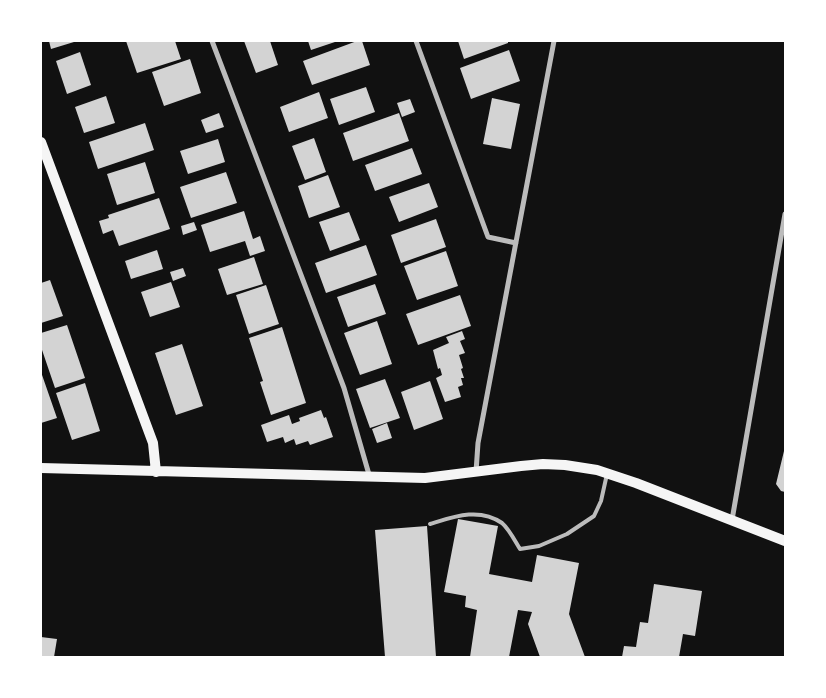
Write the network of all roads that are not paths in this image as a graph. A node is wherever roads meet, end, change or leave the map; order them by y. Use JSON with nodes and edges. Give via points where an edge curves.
{"nodes":[{"id":1,"x":212,"y":41,"type":"edge"},
{"id":2,"x":416,"y":41,"type":"edge"},
{"id":3,"x":554,"y":41,"type":"edge"},
{"id":4,"x":41,"y":142,"type":"edge"},
{"id":5,"x":785,"y":214,"type":"edge"},
{"id":6,"x":516,"y":243,"type":"junction"},
{"id":7,"x":41,"y":468,"type":"edge"},
{"id":8,"x":156,"y":472,"type":"junction"},
{"id":9,"x":476,"y":472,"type":"junction"},
{"id":10,"x":607,"y":473,"type":"junction"},
{"id":11,"x":370,"y":478,"type":"junction"},
{"id":12,"x":732,"y":520,"type":"junction"},
{"id":13,"x":430,"y":524,"type":"dead end"},
{"id":14,"x":785,"y":541,"type":"edge"}],
"edges":[{"from":1,"to":11,"type":"street","via":[[344,388]]},
{"from":2,"to":6,"type":"street","via":[[488,237]]},
{"from":3,"to":6,"type":"street"},
{"from":4,"to":8,"type":"main road","via":[[153,443]]},
{"from":5,"to":12,"type":"street"},
{"from":6,"to":9,"type":"street","via":[[478,443]]},
{"from":7,"to":8,"type":"main road"},
{"from":8,"to":11,"type":"main road"},
{"from":9,"to":10,"type":"main road","via":[[543,464]]},
{"from":9,"to":11,"type":"main road","via":[[425,478]]},
{"from":10,"to":12,"type":"main road"},
{"from":10,"to":13,"type":"lane","via":[[594,516],[567,534],[539,546],[520,549],[503,524],[484,515],[464,514]]},
{"from":12,"to":14,"type":"main road"}]}
